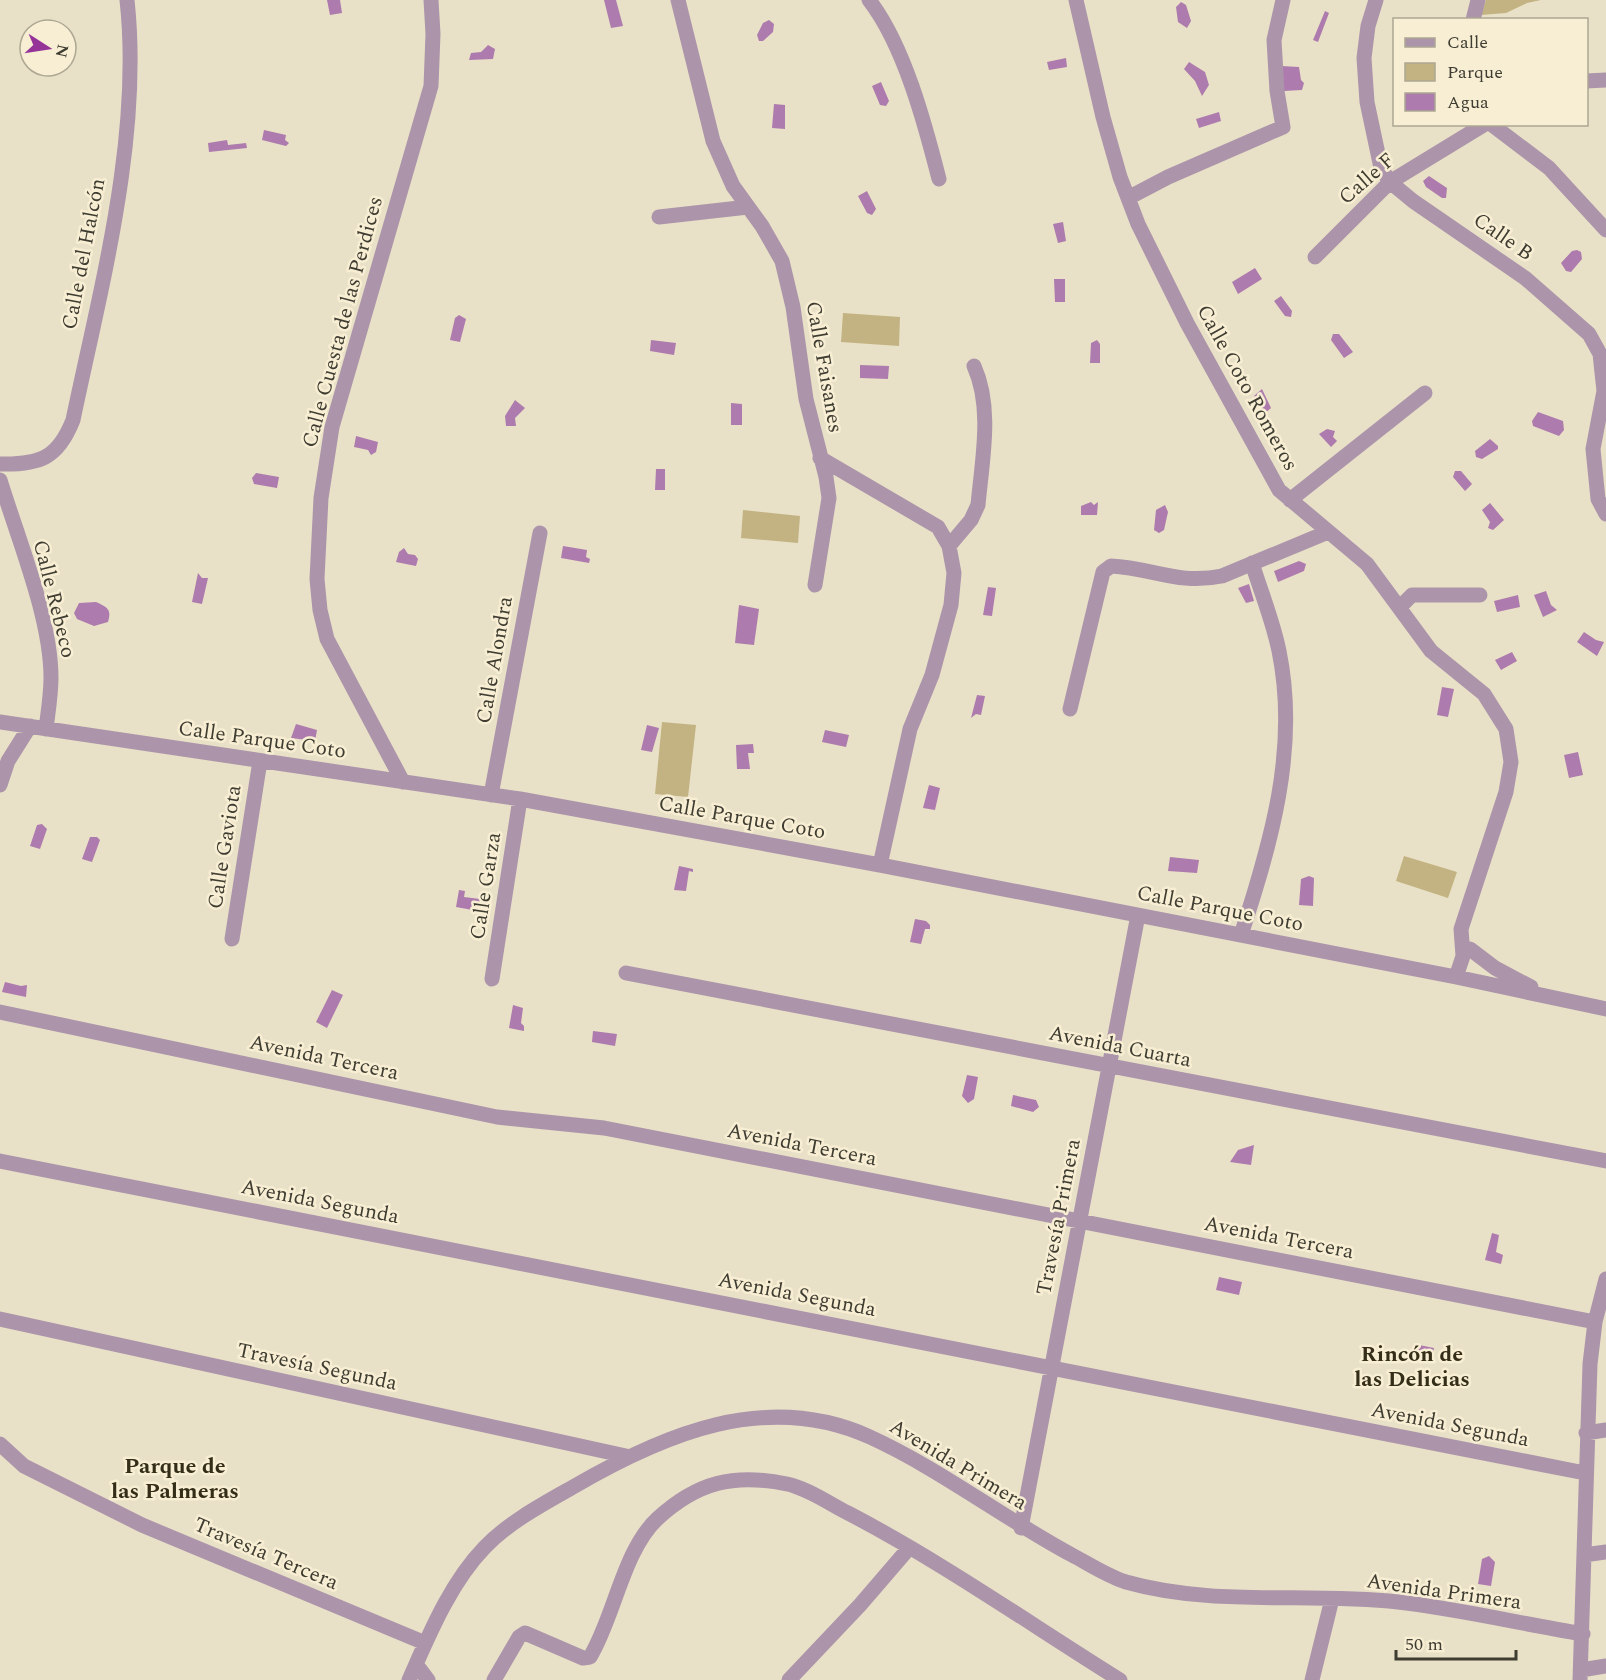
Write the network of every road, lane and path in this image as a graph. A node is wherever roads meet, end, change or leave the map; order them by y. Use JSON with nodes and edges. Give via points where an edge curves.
{"nodes":[{"id":1,"x":127,"y":0,"type":"edge"},
{"id":2,"x":431,"y":0,"type":"edge"},
{"id":3,"x":678,"y":0,"type":"edge"},
{"id":4,"x":869,"y":0,"type":"edge"},
{"id":5,"x":1076,"y":0,"type":"edge"},
{"id":6,"x":1283,"y":0,"type":"edge"},
{"id":7,"x":1376,"y":0,"type":"edge"},
{"id":8,"x":1478,"y":0,"type":"edge"},
{"id":9,"x":1474,"y":18,"type":"edge"},
{"id":10,"x":1606,"y":80,"type":"edge"},
{"id":11,"x":1588,"y":81,"type":"edge"},
{"id":12,"x":1482,"y":126,"type":"edge"},
{"id":13,"x":1494,"y":126,"type":"edge"},
{"id":14,"x":939,"y":179,"type":"dead end"},
{"id":15,"x":1390,"y":182,"type":"junction"},
{"id":16,"x":1128,"y":198,"type":"junction"},
{"id":17,"x":748,"y":207,"type":"junction"},
{"id":18,"x":660,"y":217,"type":"dead end"},
{"id":19,"x":1606,"y":230,"type":"edge"},
{"id":20,"x":1315,"y":257,"type":"dead end"},
{"id":21,"x":1603,"y":353,"type":"edge"},
{"id":22,"x":974,"y":366,"type":"dead end"},
{"id":23,"x":1425,"y":393,"type":"dead end"},
{"id":24,"x":820,"y":458,"type":"junction"},
{"id":25,"x":0,"y":464,"type":"edge"},
{"id":26,"x":0,"y":480,"type":"edge"},
{"id":27,"x":1290,"y":500,"type":"junction"},
{"id":28,"x":1606,"y":514,"type":"edge"},
{"id":29,"x":1328,"y":532,"type":"junction"},
{"id":30,"x":540,"y":533,"type":"dead end"},
{"id":31,"x":949,"y":546,"type":"junction"},
{"id":32,"x":1252,"y":563,"type":"junction"},
{"id":33,"x":815,"y":585,"type":"dead end"},
{"id":34,"x":1480,"y":595,"type":"dead end"},
{"id":35,"x":1400,"y":607,"type":"junction"},
{"id":36,"x":1070,"y":709,"type":"dead end"},
{"id":37,"x":0,"y":722,"type":"edge"},
{"id":38,"x":30,"y":726,"type":"junction"},
{"id":39,"x":46,"y":729,"type":"junction"},
{"id":40,"x":260,"y":761,"type":"junction"},
{"id":41,"x":403,"y":782,"type":"junction"},
{"id":42,"x":0,"y":785,"type":"edge"},
{"id":43,"x":491,"y":795,"type":"junction"},
{"id":44,"x":520,"y":799,"type":"junction"},
{"id":45,"x":880,"y":865,"type":"junction"},
{"id":46,"x":1138,"y":915,"type":"junction"},
{"id":47,"x":1461,"y":929,"type":"junction"},
{"id":48,"x":1241,"y":935,"type":"junction"},
{"id":49,"x":232,"y":939,"type":"dead end"},
{"id":50,"x":1470,"y":948,"type":"junction"},
{"id":51,"x":626,"y":973,"type":"dead end"},
{"id":52,"x":1456,"y":977,"type":"junction"},
{"id":53,"x":492,"y":979,"type":"dead end"},
{"id":54,"x":1473,"y":980,"type":"junction"},
{"id":55,"x":1547,"y":996,"type":"junction"},
{"id":56,"x":1606,"y":1009,"type":"edge"},
{"id":57,"x":0,"y":1012,"type":"edge"},
{"id":58,"x":1109,"y":1067,"type":"junction"},
{"id":59,"x":0,"y":1161,"type":"edge"},
{"id":60,"x":1606,"y":1161,"type":"edge"},
{"id":61,"x":1080,"y":1221,"type":"junction"},
{"id":62,"x":1606,"y":1279,"type":"edge"},
{"id":63,"x":0,"y":1318,"type":"edge"},
{"id":64,"x":1596,"y":1322,"type":"junction"},
{"id":65,"x":1052,"y":1366,"type":"junction"},
{"id":66,"x":1606,"y":1430,"type":"edge"},
{"id":67,"x":1586,"y":1433,"type":"junction"},
{"id":68,"x":0,"y":1444,"type":"edge"},
{"id":69,"x":626,"y":1456,"type":"junction"},
{"id":70,"x":1585,"y":1473,"type":"junction"},
{"id":71,"x":1021,"y":1528,"type":"junction"},
{"id":72,"x":909,"y":1548,"type":"junction"},
{"id":73,"x":1606,"y":1552,"type":"edge"},
{"id":74,"x":1584,"y":1555,"type":"junction"},
{"id":75,"x":1332,"y":1599,"type":"junction"},
{"id":76,"x":1583,"y":1634,"type":"junction"},
{"id":77,"x":425,"y":1643,"type":"junction"},
{"id":78,"x":416,"y":1664,"type":"junction"},
{"id":79,"x":1606,"y":1666,"type":"edge"},
{"id":80,"x":1098,"y":1674,"type":"edge"},
{"id":81,"x":1581,"y":1675,"type":"edge"},
{"id":82,"x":409,"y":1680,"type":"edge"},
{"id":83,"x":428,"y":1680,"type":"edge"},
{"id":84,"x":494,"y":1680,"type":"edge"},
{"id":85,"x":789,"y":1680,"type":"edge"},
{"id":86,"x":1120,"y":1680,"type":"edge"},
{"id":87,"x":1312,"y":1680,"type":"edge"}],
"edges":[{"from":1,"to":25,"type":"street","name":"Calle del Halcón","via":[[129,82],[120,177],[73,420],[65,441],[49,456],[24,465]]},
{"from":2,"to":41,"type":"street","name":"Calle Cuesta de las Perdices","via":[[431,86],[332,428],[321,498],[317,579],[327,639]]},
{"from":3,"to":17,"type":"street","name":"Calle Faisanes","via":[[713,141],[733,186]]},
{"from":4,"to":14,"type":"street","via":[[900,58],[924,120]]},
{"from":5,"to":16,"type":"street","name":"Calle Coto Romeros","via":[[1103,117]]},
{"from":6,"to":16,"type":"street","via":[[1274,39],[1282,127]]},
{"from":7,"to":15,"type":"street","name":"Calle B","via":[[1364,58],[1367,102],[1377,151]]},
{"from":8,"to":9,"type":"street"},
{"from":10,"to":11,"type":"street"},
{"from":12,"to":15,"type":"street","name":"Calle F"},
{"from":13,"to":19,"type":"street","via":[[1549,168]]},
{"from":15,"to":20,"type":"street","name":"Calle F"},
{"from":15,"to":21,"type":"street","name":"Calle B","via":[[1553,301],[1589,334]]},
{"from":16,"to":27,"type":"street","name":"Calle Coto Romeros","via":[[1187,324],[1279,490]]},
{"from":17,"to":18,"type":"street"},
{"from":17,"to":24,"type":"street","name":"Calle Faisanes","via":[[782,261]]},
{"from":21,"to":28,"type":"street","name":"Calle B","via":[[1604,391],[1593,449],[1598,499]]},
{"from":22,"to":31,"type":"street","via":[[982,383],[984,404],[978,505]]},
{"from":23,"to":27,"type":"street"},
{"from":24,"to":31,"type":"street","name":"Calle Faisanes","via":[[938,526]]},
{"from":24,"to":33,"type":"street","via":[[829,498]]},
{"from":26,"to":39,"type":"street","name":"Calle Rebeco","via":[[38,603],[46,643],[51,678]]},
{"from":27,"to":29,"type":"street","name":"Calle Coto Romeros"},
{"from":29,"to":32,"type":"street"},
{"from":29,"to":35,"type":"street","name":"Calle Coto Romeros","via":[[1367,564]]},
{"from":30,"to":43,"type":"street","name":"Calle Alondra"},
{"from":31,"to":45,"type":"street","name":"Calle Faisanes","via":[[954,573],[951,605],[932,675],[910,729]]},
{"from":32,"to":36,"type":"street","via":[[1222,576],[1191,581],[1122,567],[1111,566],[1103,572]]},
{"from":32,"to":48,"type":"street","via":[[1279,650],[1285,696],[1284,750],[1280,796]]},
{"from":34,"to":35,"type":"street","via":[[1412,595]]},
{"from":35,"to":47,"type":"street","name":"Calle Coto Romeros","via":[[1431,651],[1484,693],[1506,729],[1511,762],[1506,792]]},
{"from":37,"to":38,"type":"street","name":"Calle Parque Coto"},
{"from":38,"to":39,"type":"street","name":"Calle Parque Coto"},
{"from":38,"to":42,"type":"street","via":[[8,761]]},
{"from":39,"to":40,"type":"street","name":"Calle Parque Coto"},
{"from":40,"to":41,"type":"street","name":"Calle Parque Coto"},
{"from":40,"to":49,"type":"street","name":"Calle Gaviota"},
{"from":41,"to":43,"type":"street","name":"Calle Parque Coto"},
{"from":43,"to":44,"type":"street","name":"Calle Parque Coto"},
{"from":44,"to":45,"type":"street","name":"Calle Parque Coto"},
{"from":44,"to":53,"type":"street","name":"Calle Garza"},
{"from":45,"to":46,"type":"street","name":"Calle Parque Coto"},
{"from":46,"to":48,"type":"street","name":"Calle Parque Coto"},
{"from":46,"to":58,"type":"street","name":"Travesía Primera"},
{"from":47,"to":50,"type":"street"},
{"from":47,"to":52,"type":"street","via":[[1463,956]]},
{"from":48,"to":52,"type":"street","name":"Calle Parque Coto"},
{"from":50,"to":54,"type":"street"},
{"from":50,"to":55,"type":"street","via":[[1495,968]]},
{"from":51,"to":58,"type":"street","name":"Avenida Cuarta"},
{"from":52,"to":54,"type":"street","name":"Calle Parque Coto"},
{"from":54,"to":55,"type":"street","name":"Calle Parque Coto"},
{"from":55,"to":56,"type":"street","name":"Calle Parque Coto"},
{"from":57,"to":61,"type":"street","name":"Avenida Tercera","via":[[496,1117],[604,1128]]},
{"from":58,"to":60,"type":"street","name":"Avenida Cuarta"},
{"from":58,"to":61,"type":"street","name":"Travesía Primera"},
{"from":59,"to":65,"type":"street","name":"Avenida Segunda"},
{"from":61,"to":64,"type":"street","name":"Avenida Tercera"},
{"from":61,"to":65,"type":"street","name":"Travesía Primera"},
{"from":62,"to":64,"type":"street"},
{"from":63,"to":69,"type":"street","name":"Travesía Segunda"},
{"from":64,"to":67,"type":"street"},
{"from":65,"to":70,"type":"street","name":"Avenida Segunda"},
{"from":65,"to":71,"type":"street","name":"Travesía Primera"},
{"from":66,"to":67,"type":"street"},
{"from":67,"to":70,"type":"street"},
{"from":68,"to":77,"type":"street","name":"Travesía Tercera","via":[[24,1466],[142,1525]]},
{"from":69,"to":71,"type":"street","name":"Avenida Primera","via":[[685,1431],[738,1419],[776,1416],[819,1420],[868,1436]]},
{"from":69,"to":77,"type":"street","name":"Avenida Primera","via":[[534,1509],[485,1547],[456,1586]]},
{"from":70,"to":74,"type":"street"},
{"from":71,"to":75,"type":"street","name":"Avenida Primera","via":[[1120,1580],[1156,1590]]},
{"from":72,"to":80,"type":"street"},
{"from":72,"to":84,"type":"street","via":[[789,1484],[719,1481],[688,1495],[656,1520],[624,1576],[590,1658],[525,1633]]},
{"from":72,"to":85,"type":"street"},
{"from":73,"to":74,"type":"street"},
{"from":74,"to":76,"type":"street"},
{"from":75,"to":76,"type":"street","name":"Avenida Primera","via":[[1398,1602]]},
{"from":75,"to":87,"type":"street"},
{"from":76,"to":81,"type":"street"},
{"from":77,"to":78,"type":"street","name":"Avenida Primera"},
{"from":78,"to":82,"type":"street","name":"Avenida Primera"},
{"from":78,"to":83,"type":"street"},
{"from":79,"to":81,"type":"street"},
{"from":80,"to":86,"type":"street"}]}
